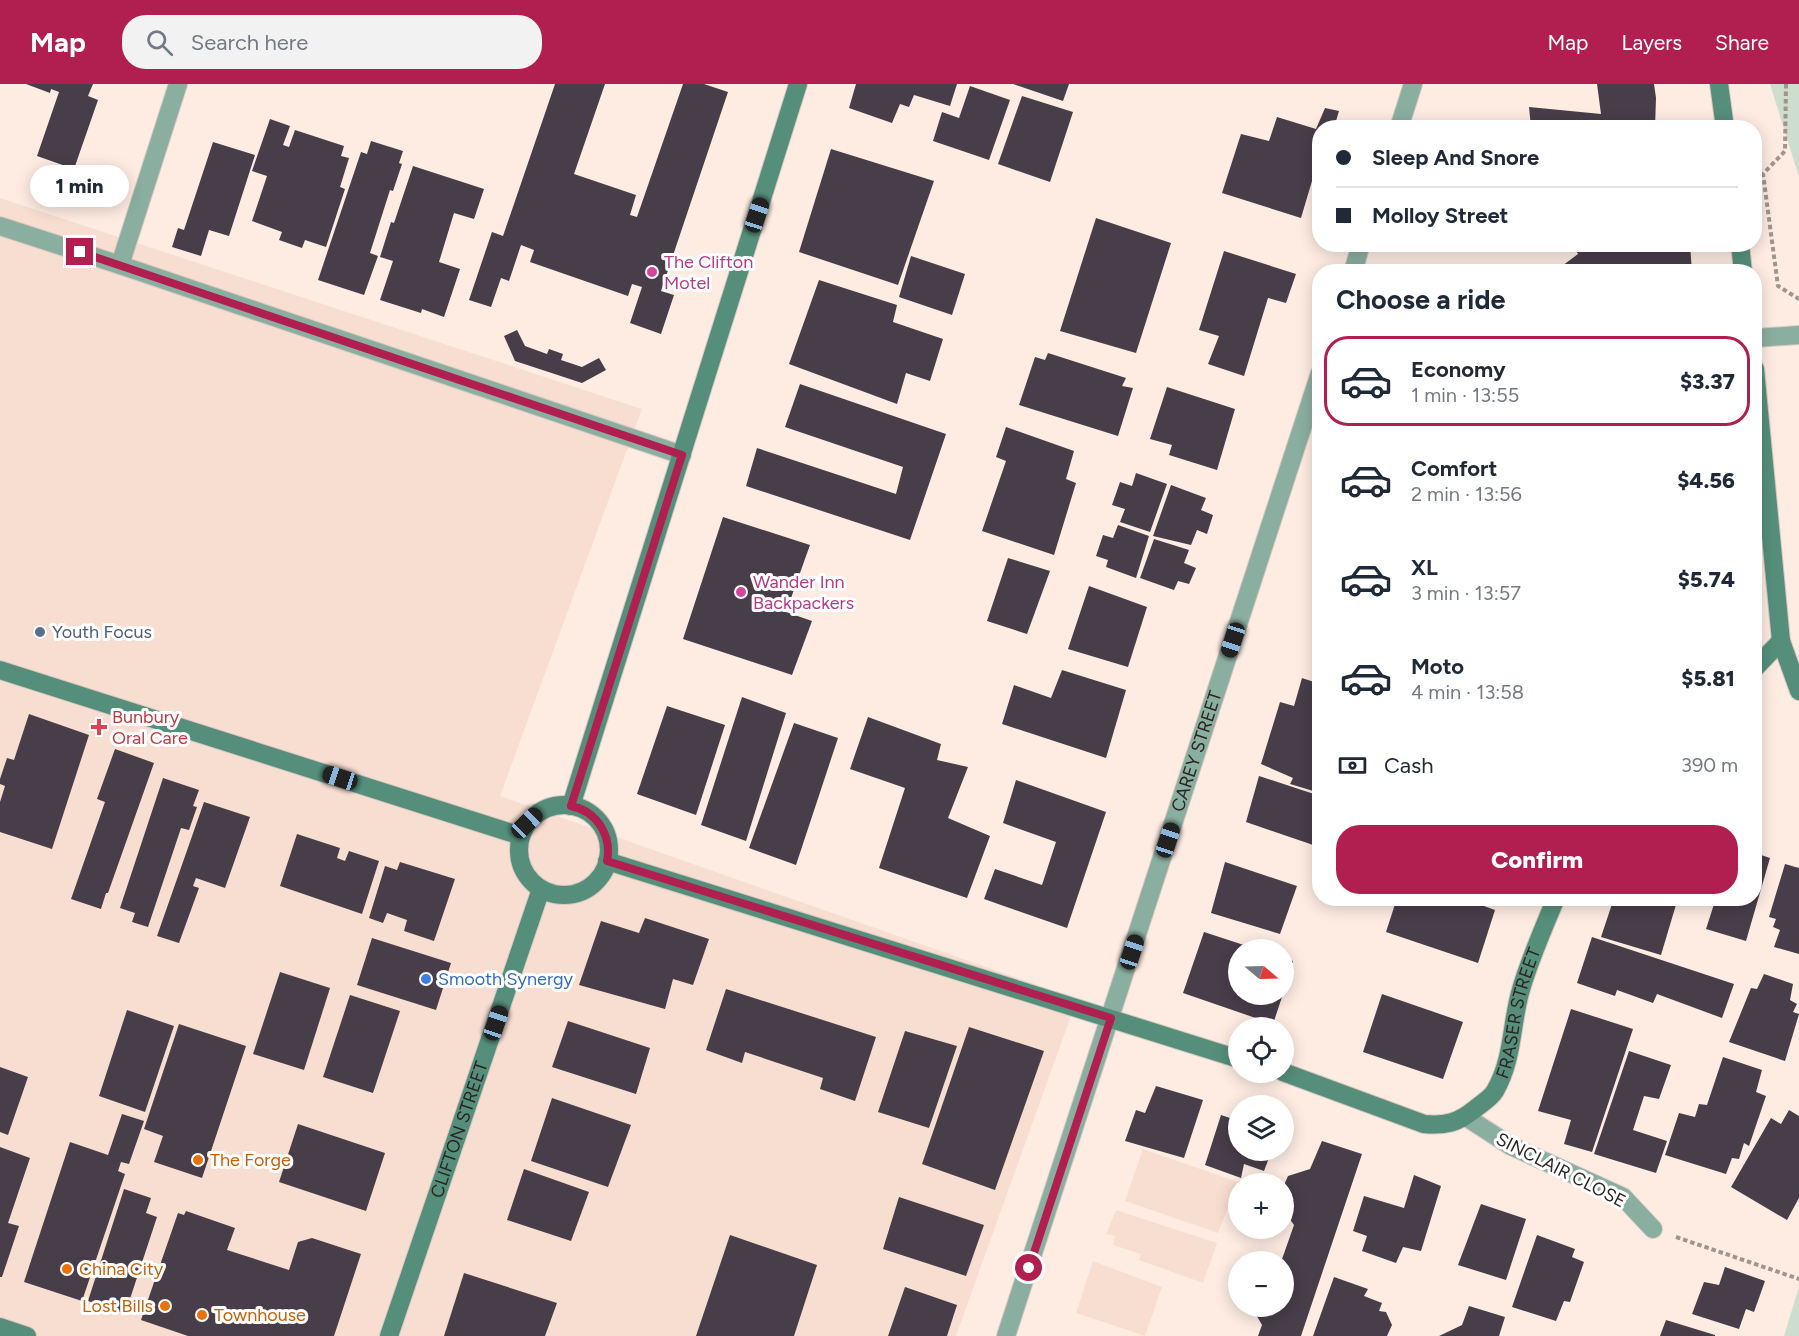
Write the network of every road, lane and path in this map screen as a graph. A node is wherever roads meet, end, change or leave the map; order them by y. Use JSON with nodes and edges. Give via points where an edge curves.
{"nodes":[{"id":1,"x":178,"y":84,"type":"edge"},
{"id":2,"x":798,"y":84,"type":"edge"},
{"id":3,"x":1413,"y":84,"type":"edge"},
{"id":4,"x":1719,"y":84,"type":"edge"},
{"id":5,"x":1786,"y":84,"type":"edge"},
{"id":6,"x":1402,"y":120,"type":"edge"},
{"id":7,"x":1724,"y":120,"type":"edge"},
{"id":8,"x":0,"y":226,"type":"edge"},
{"id":9,"x":120,"y":265,"type":"junction"},
{"id":10,"x":1799,"y":299,"type":"edge"},
{"id":11,"x":1799,"y":335,"type":"edge"},
{"id":12,"x":1762,"y":338,"type":"edge"},
{"id":13,"x":1312,"y":398,"type":"edge"},
{"id":14,"x":1762,"y":442,"type":"edge"},
{"id":15,"x":682,"y":455,"type":"junction"},
{"id":16,"x":1781,"y":641,"type":"junction"},
{"id":17,"x":1762,"y":661,"type":"edge"},
{"id":18,"x":0,"y":670,"type":"edge"},
{"id":19,"x":1799,"y":692,"type":"edge"},
{"id":20,"x":571,"y":806,"type":"junction"},
{"id":21,"x":521,"y":836,"type":"junction"},
{"id":22,"x":607,"y":861,"type":"junction"},
{"id":23,"x":541,"y":889,"type":"junction"},
{"id":24,"x":1553,"y":906,"type":"edge"},
{"id":25,"x":1111,"y":1018,"type":"junction"},
{"id":26,"x":1228,"y":1055,"type":"edge"},
{"id":27,"x":1294,"y":1076,"type":"edge"},
{"id":28,"x":1466,"y":1117,"type":"junction"},
{"id":29,"x":1653,"y":1229,"type":"joint"},
{"id":30,"x":1799,"y":1279,"type":"edge"},
{"id":31,"x":0,"y":1327,"type":"edge"},
{"id":32,"x":27,"y":1336,"type":"edge"},
{"id":33,"x":388,"y":1336,"type":"edge"},
{"id":34,"x":1006,"y":1336,"type":"edge"}],
"edges":[{"from":1,"to":9,"type":"street"},
{"from":2,"to":15,"type":"street"},
{"from":3,"to":6,"type":"street"},
{"from":4,"to":7,"type":"street"},
{"from":5,"to":10,"type":"path","via":[[1785,151],[1763,174],[1778,286]]},
{"from":8,"to":9,"type":"street"},
{"from":9,"to":15,"type":"street"},
{"from":11,"to":12,"type":"street"},
{"from":13,"to":25,"type":"street","name":"CAREY STREET"},
{"from":14,"to":16,"type":"street"},
{"from":15,"to":20,"type":"street"},
{"from":16,"to":17,"type":"street"},
{"from":16,"to":19,"type":"street"},
{"from":18,"to":21,"type":"street"},
{"from":20,"to":21,"type":"street","via":[[551,807],[538,813]]},
{"from":20,"to":22,"type":"street","via":[[592,814],[601,825],[607,838]]},
{"from":21,"to":23,"type":"street","via":[[522,866]]},
{"from":22,"to":23,"type":"street","via":[[598,880],[586,890],[556,894]]},
{"from":22,"to":25,"type":"street"},
{"from":23,"to":33,"type":"street","name":"CLIFTON STREET"},
{"from":24,"to":28,"type":"street","name":"FRASER STREET","via":[[1520,993],[1505,1067],[1494,1092]]},
{"from":25,"to":26,"type":"street"},
{"from":25,"to":34,"type":"street","name":"CAREY STREET"},
{"from":27,"to":28,"type":"street","via":[[1424,1124],[1442,1126]]},
{"from":28,"to":29,"type":"street","name":"SINCLAIR CLOSE","via":[[1510,1146],[1623,1197]]},
{"from":29,"to":30,"type":"path"},
{"from":31,"to":32,"type":"street"}]}
